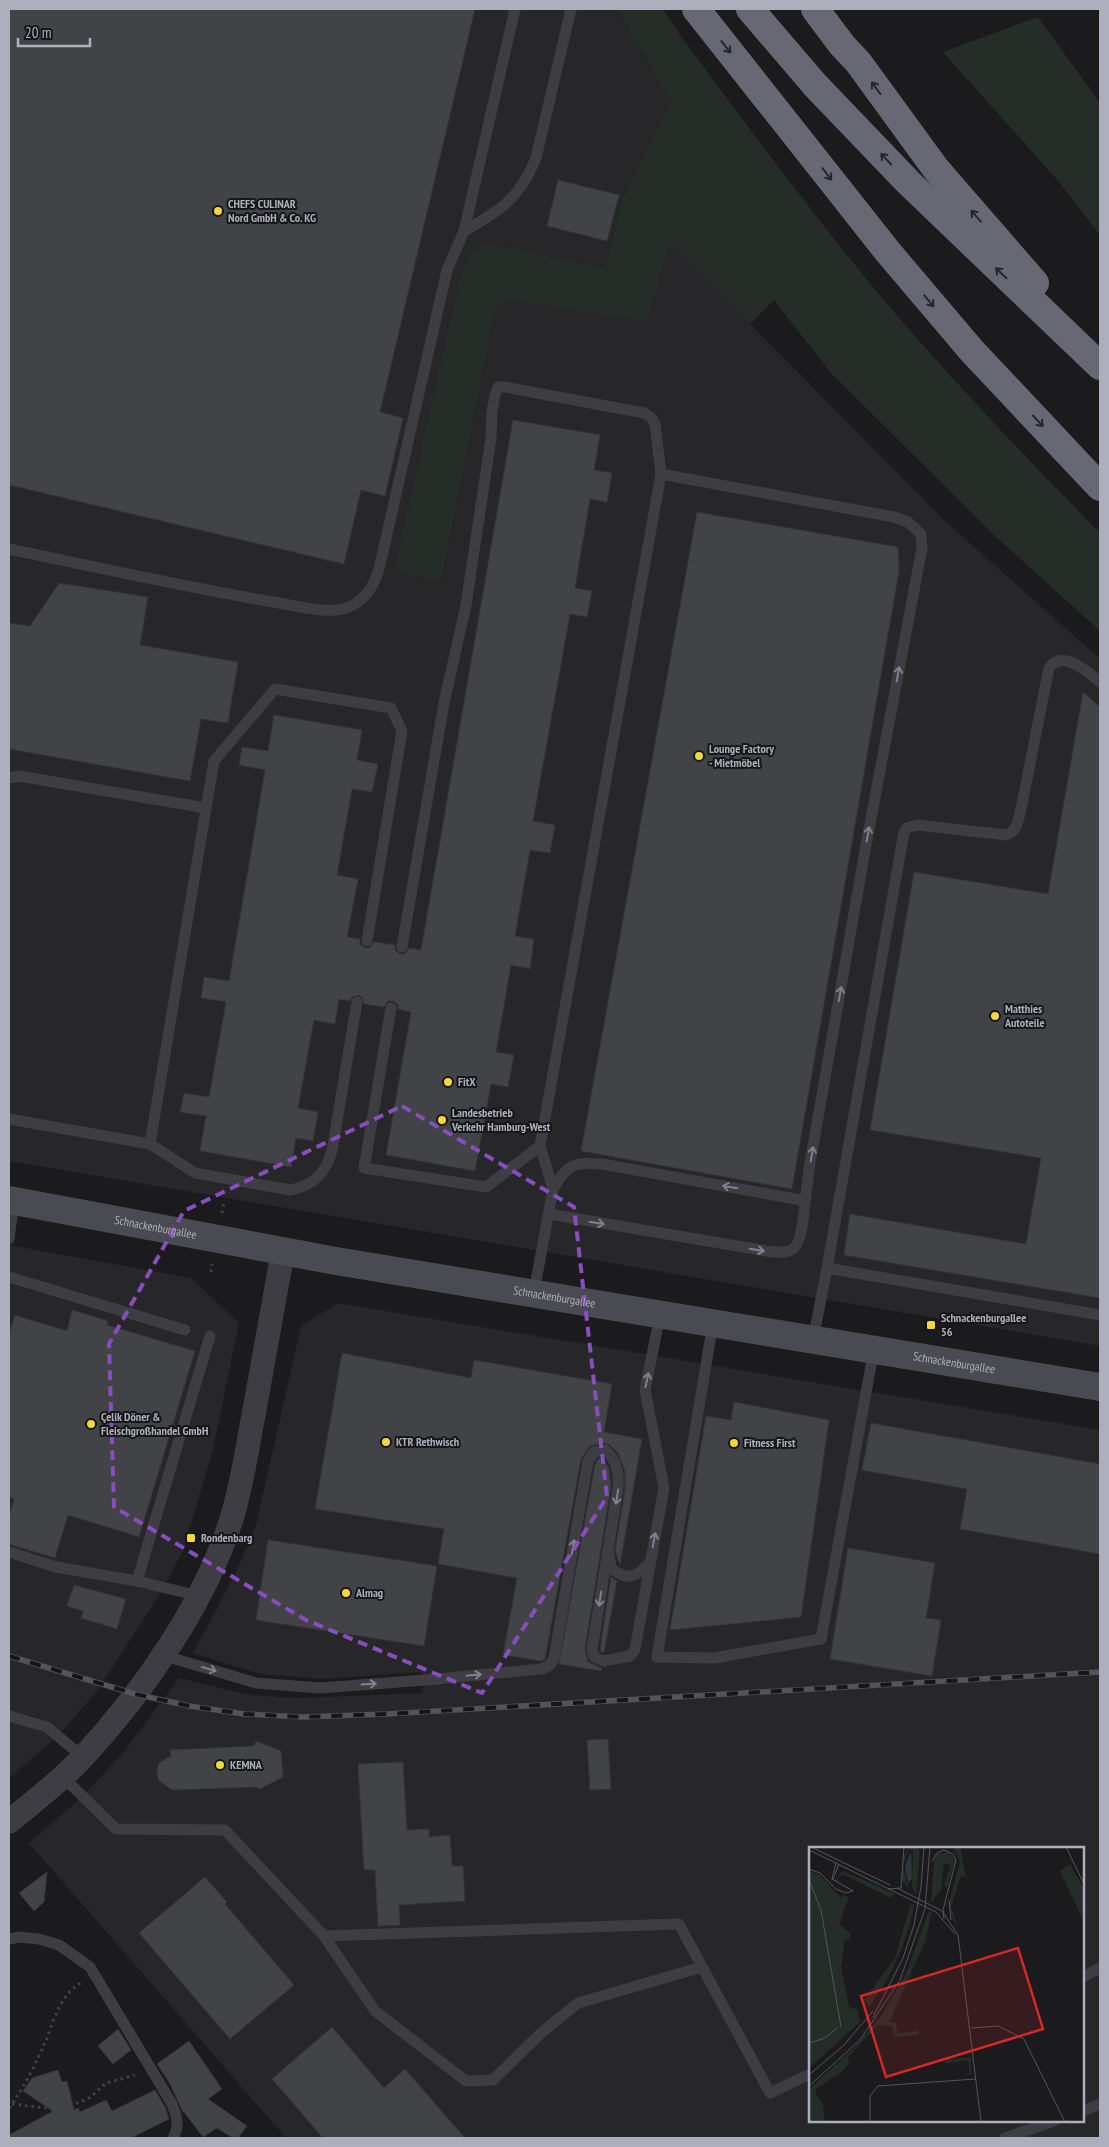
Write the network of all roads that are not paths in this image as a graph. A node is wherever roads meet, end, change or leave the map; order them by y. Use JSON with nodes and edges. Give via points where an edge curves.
{"nodes":[{"id":1,"x":515,"y":9,"type":"edge"},
{"id":2,"x":571,"y":9,"type":"edge"},
{"id":3,"x":696,"y":9,"type":"edge"},
{"id":4,"x":750,"y":9,"type":"edge"},
{"id":5,"x":816,"y":9,"type":"edge"},
{"id":6,"x":464,"y":231,"type":"junction"},
{"id":7,"x":1100,"y":358,"type":"edge"},
{"id":8,"x":1100,"y":366,"type":"edge"},
{"id":9,"x":661,"y":474,"type":"junction"},
{"id":10,"x":1100,"y":487,"type":"edge"},
{"id":11,"x":9,"y":549,"type":"edge"},
{"id":12,"x":1100,"y":682,"type":"edge"},
{"id":13,"x":9,"y":778,"type":"edge"},
{"id":14,"x":206,"y":808,"type":"junction"},
{"id":15,"x":367,"y":941,"type":"dead end"},
{"id":16,"x":402,"y":946,"type":"dead end"},
{"id":17,"x":357,"y":1002,"type":"dead end"},
{"id":18,"x":391,"y":1008,"type":"dead end"},
{"id":19,"x":9,"y":1119,"type":"edge"},
{"id":20,"x":150,"y":1144,"type":"junction"},
{"id":21,"x":540,"y":1146,"type":"junction"},
{"id":22,"x":553,"y":1189,"type":"junction"},
{"id":23,"x":11,"y":1201,"type":"edge"},
{"id":24,"x":805,"y":1202,"type":"junction"},
{"id":25,"x":549,"y":1214,"type":"junction"},
{"id":26,"x":9,"y":1239,"type":"edge"},
{"id":27,"x":283,"y":1250,"type":"junction"},
{"id":28,"x":827,"y":1268,"type":"junction"},
{"id":29,"x":9,"y":1277,"type":"edge"},
{"id":30,"x":534,"y":1292,"type":"junction"},
{"id":31,"x":660,"y":1315,"type":"junction"},
{"id":32,"x":1100,"y":1316,"type":"edge"},
{"id":33,"x":713,"y":1323,"type":"junction"},
{"id":34,"x":185,"y":1330,"type":"dead end"},
{"id":35,"x":210,"y":1336,"type":"dead end"},
{"id":36,"x":813,"y":1340,"type":"junction"},
{"id":37,"x":874,"y":1350,"type":"junction"},
{"id":38,"x":1100,"y":1386,"type":"edge"},
{"id":39,"x":608,"y":1549,"type":"junction"},
{"id":40,"x":9,"y":1552,"type":"edge"},
{"id":41,"x":650,"y":1562,"type":"junction"},
{"id":42,"x":138,"y":1581,"type":"junction"},
{"id":43,"x":199,"y":1596,"type":"junction"},
{"id":44,"x":162,"y":1655,"type":"junction"},
{"id":45,"x":9,"y":1716,"type":"edge"},
{"id":46,"x":83,"y":1757,"type":"junction"},
{"id":47,"x":63,"y":1777,"type":"junction"},
{"id":48,"x":9,"y":1822,"type":"edge"},
{"id":49,"x":324,"y":1936,"type":"junction"},
{"id":50,"x":9,"y":1939,"type":"edge"},
{"id":51,"x":702,"y":1967,"type":"junction"},
{"id":52,"x":1100,"y":1968,"type":"edge"},
{"id":53,"x":1084,"y":1976,"type":"edge"},
{"id":54,"x":809,"y":2074,"type":"edge"},
{"id":55,"x":1100,"y":2104,"type":"edge"},
{"id":56,"x":1084,"y":2111,"type":"edge"},
{"id":57,"x":1051,"y":2122,"type":"edge"},
{"id":58,"x":173,"y":2138,"type":"edge"},
{"id":59,"x":1005,"y":2138,"type":"edge"}],
"edges":[{"from":1,"to":6,"type":"lane"},
{"from":2,"to":6,"type":"lane","via":[[536,158],[530,171],[520,190],[506,205]]},
{"from":3,"to":10,"type":"highway","one_way":true,"via":[[894,260],[972,351]]},
{"from":8,"to":4,"type":"highway","one_way":true,"via":[[908,182],[815,85]]},
{"from":7,"to":5,"type":"highway","one_way":true,"via":[[936,169]]},
{"from":6,"to":11,"type":"lane","via":[[447,270],[375,581],[356,604],[326,611]]},
{"from":9,"to":16,"type":"lane","via":[[655,424],[644,412],[498,387],[466,605],[444,703]]},
{"from":9,"to":21,"type":"lane"},
{"from":24,"to":9,"type":"lane","one_way":true,"via":[[866,844],[922,548],[921,534],[908,522],[871,513]]},
{"from":12,"to":28,"type":"lane","via":[[1071,662],[1058,662],[1049,668],[1017,827],[1012,833],[917,825],[904,832]]},
{"from":13,"to":14,"type":"lane","via":[[19,776]]},
{"from":14,"to":15,"type":"lane","via":[[214,761],[275,689],[391,708],[402,731]]},
{"from":14,"to":20,"type":"lane"},
{"from":17,"to":20,"type":"lane","via":[[332,1151],[323,1172],[313,1182],[290,1190],[195,1173]]},
{"from":18,"to":21,"type":"lane","via":[[364,1168],[486,1187]]},
{"from":19,"to":20,"type":"lane"},
{"from":21,"to":22,"type":"lane"},
{"from":24,"to":22,"type":"lane","one_way":true,"via":[[786,1196],[586,1163],[572,1164]]},
{"from":22,"to":25,"type":"lane"},
{"from":23,"to":26,"type":"lane"},
{"from":23,"to":27,"type":"main road","name":"Schnackenburgallee"},
{"from":25,"to":24,"type":"lane","one_way":true,"via":[[781,1252],[792,1250],[797,1245]]},
{"from":25,"to":30,"type":"lane"},
{"from":27,"to":30,"type":"main road","name":"Schnackenburgallee"},
{"from":27,"to":43,"type":"street","via":[[233,1514]]},
{"from":28,"to":32,"type":"lane"},
{"from":28,"to":36,"type":"lane"},
{"from":29,"to":34,"type":"lane"},
{"from":30,"to":31,"type":"main road","name":"Schnackenburgallee"},
{"from":31,"to":33,"type":"main road","name":"Schnackenburgallee"},
{"from":41,"to":31,"type":"lane","one_way":true,"via":[[664,1488],[645,1390]]},
{"from":33,"to":36,"type":"main road","name":"Schnackenburgallee"},
{"from":33,"to":37,"type":"lane","via":[[657,1657],[714,1658],[821,1639]]},
{"from":35,"to":42,"type":"lane"},
{"from":36,"to":37,"type":"main road","name":"Schnackenburgallee"},
{"from":37,"to":38,"type":"main road","name":"Schnackenburgallee"},
{"from":39,"to":41,"type":"lane","via":[[611,1568],[620,1575],[633,1576]]},
{"from":39,"to":41,"type":"lane","one_way":true,"via":[[592,1649],[594,1658],[604,1661],[630,1656],[635,1648]]},
{"from":44,"to":39,"type":"lane","one_way":true,"via":[[256,1683],[320,1688],[542,1669],[554,1658],[588,1461],[594,1452],[605,1450],[619,1472]]},
{"from":40,"to":42,"type":"lane","via":[[56,1567]]},
{"from":42,"to":43,"type":"lane"},
{"from":43,"to":44,"type":"street"},
{"from":44,"to":46,"type":"street","via":[[136,1694]]},
{"from":45,"to":46,"type":"lane","via":[[47,1727]]},
{"from":46,"to":47,"type":"street"},
{"from":47,"to":48,"type":"street"},
{"from":47,"to":49,"type":"lane","via":[[116,1829],[225,1830]]},
{"from":49,"to":51,"type":"lane","via":[[679,1924]]},
{"from":49,"to":51,"type":"lane","via":[[375,2011],[466,2082],[493,2080],[541,2033],[578,2003]]},
{"from":50,"to":58,"type":"lane","via":[[39,1939],[59,1945],[90,1967],[177,2116],[178,2128]]},
{"from":51,"to":54,"type":"lane","via":[[770,2093]]},
{"from":52,"to":53,"type":"lane"},
{"from":55,"to":56,"type":"lane"},
{"from":57,"to":59,"type":"lane"}]}
